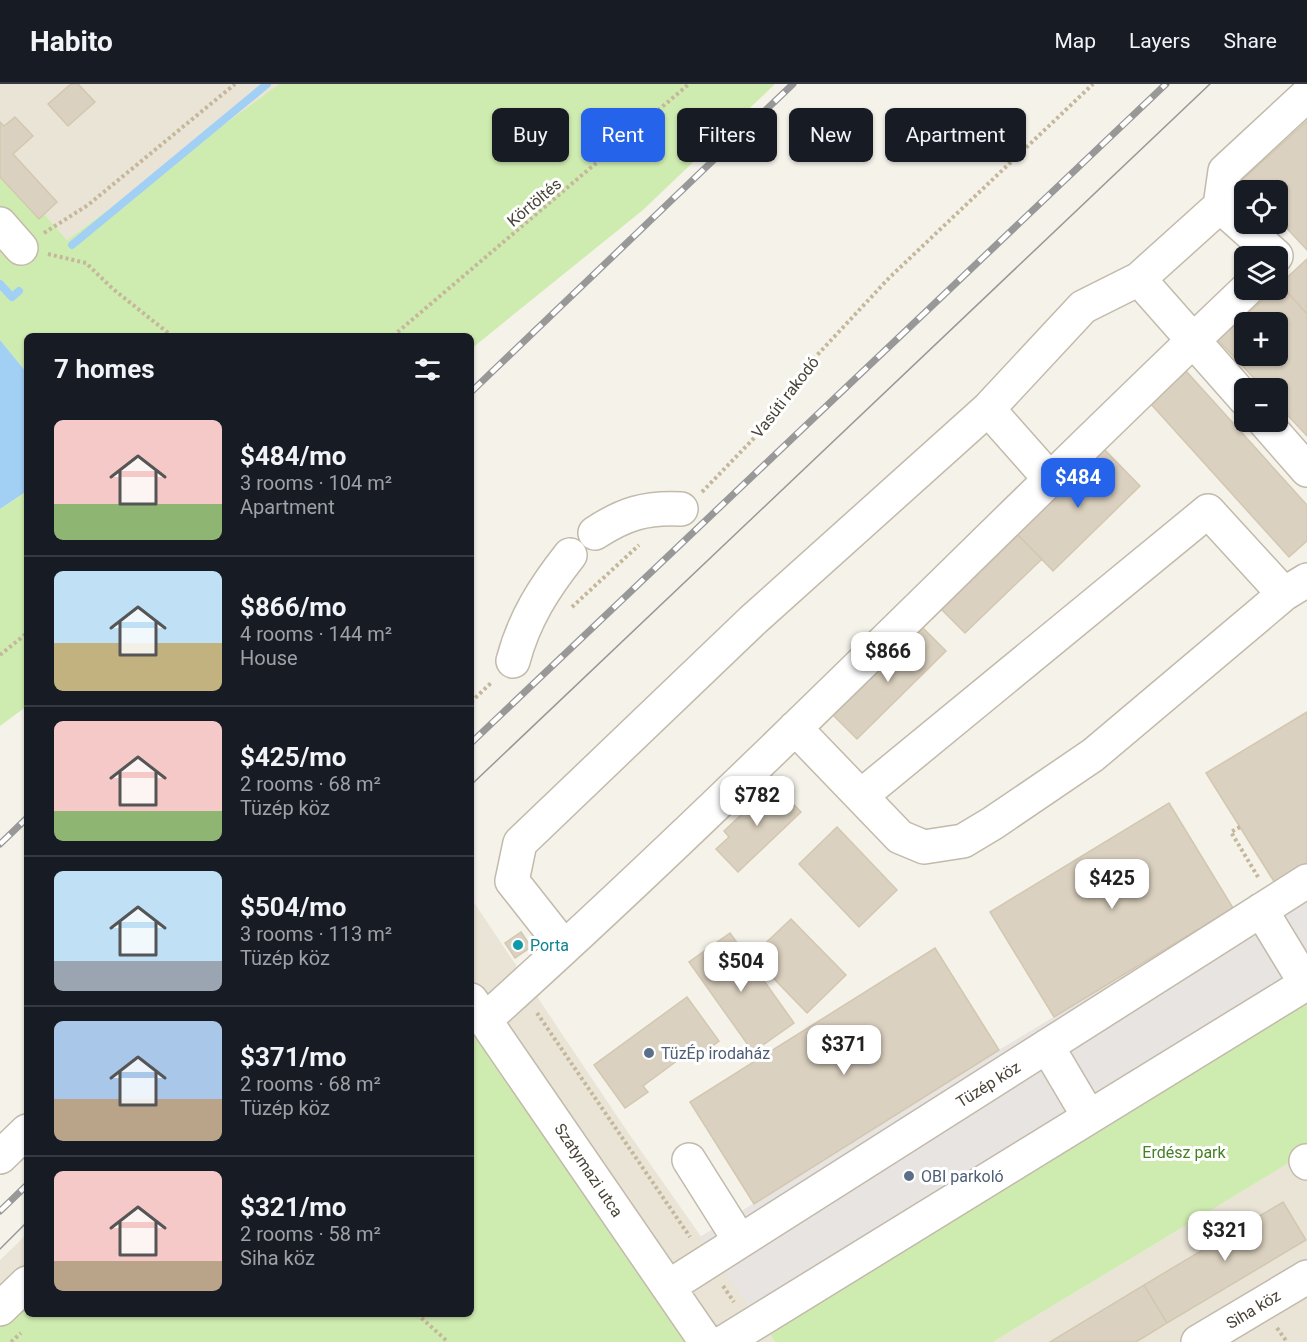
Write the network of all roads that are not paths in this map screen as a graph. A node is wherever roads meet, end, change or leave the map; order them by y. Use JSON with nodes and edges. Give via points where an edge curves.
{"nodes":[{"id":1,"x":1307,"y":95,"type":"edge"},
{"id":2,"x":1220,"y":206,"type":"junction"},
{"id":3,"x":1265,"y":246,"type":"edge"},
{"id":4,"x":1139,"y":279,"type":"junction"},
{"id":5,"x":1235,"y":300,"type":"edge"},
{"id":6,"x":1193,"y":340,"type":"junction"},
{"id":7,"x":1234,"y":387,"type":"edge"},
{"id":8,"x":988,"y":409,"type":"junction"},
{"id":9,"x":1274,"y":432,"type":"edge"},
{"id":10,"x":1307,"y":470,"type":"edge"},
{"id":11,"x":1049,"y":478,"type":"junction"},
{"id":12,"x":681,"y":509,"type":"road end"},
{"id":13,"x":595,"y":533,"type":"dead end"},
{"id":14,"x":570,"y":555,"type":"dead end"},
{"id":15,"x":1295,"y":587,"type":"edge"},
{"id":16,"x":513,"y":661,"type":"road end"},
{"id":17,"x":795,"y":728,"type":"junction"},
{"id":18,"x":861,"y":796,"type":"junction"},
{"id":19,"x":1307,"y":881,"type":"edge"},
{"id":20,"x":1267,"y":906,"type":"junction"},
{"id":21,"x":564,"y":947,"type":"junction"},
{"id":22,"x":1306,"y":984,"type":"edge"},
{"id":23,"x":479,"y":1009,"type":"edge"},
{"id":24,"x":1047,"y":1046,"type":"junction"},
{"id":25,"x":1089,"y":1117,"type":"junction"},
{"id":26,"x":24,"y":1134,"type":"edge"},
{"id":27,"x":0,"y":1157,"type":"edge"},
{"id":28,"x":689,"y":1160,"type":"dead end"},
{"id":29,"x":740,"y":1241,"type":"junction"},
{"id":30,"x":1307,"y":1277,"type":"edge"},
{"id":31,"x":24,"y":1286,"type":"edge"},
{"id":32,"x":668,"y":1287,"type":"junction"},
{"id":33,"x":0,"y":1309,"type":"edge"},
{"id":34,"x":737,"y":1334,"type":"edge"},
{"id":35,"x":706,"y":1342,"type":"edge"},
{"id":36,"x":1198,"y":1342,"type":"edge"}],
"edges":[{"from":1,"to":2,"type":"street","via":[[1225,171]]},
{"from":2,"to":3,"type":"street"},
{"from":2,"to":4,"type":"street"},
{"from":4,"to":6,"type":"street"},
{"from":4,"to":8,"type":"street","via":[[1083,307]]},
{"from":5,"to":6,"type":"street"},
{"from":6,"to":7,"type":"street"},
{"from":6,"to":11,"type":"street"},
{"from":8,"to":11,"type":"street"},
{"from":8,"to":21,"type":"street","via":[[753,620],[520,843],[512,881]]},
{"from":9,"to":10,"type":"street"},
{"from":11,"to":17,"type":"street"},
{"from":12,"to":13,"type":"street","via":[[653,507]]},
{"from":14,"to":16,"type":"street","via":[[535,603],[520,632]]},
{"from":15,"to":18,"type":"street","via":[[1093,755],[963,841],[924,847],[900,837]]},
{"from":15,"to":18,"type":"street","via":[[1208,511]]},
{"from":17,"to":18,"type":"street"},
{"from":17,"to":21,"type":"street"},
{"from":19,"to":20,"type":"street","name":"Tüzép köz"},
{"from":20,"to":22,"type":"street"},
{"from":20,"to":24,"type":"street","name":"Tüzép köz"},
{"from":21,"to":23,"type":"street","via":[[520,988]]},
{"from":22,"to":25,"type":"street"},
{"from":23,"to":32,"type":"street","name":"Szatymazi utca"},
{"from":24,"to":25,"type":"street"},
{"from":24,"to":29,"type":"street","name":"Tüzép köz"},
{"from":25,"to":34,"type":"street"},
{"from":26,"to":27,"type":"street"},
{"from":28,"to":29,"type":"street"},
{"from":29,"to":32,"type":"street","name":"Tüzép köz"},
{"from":30,"to":36,"type":"street","name":"Siha köz"},
{"from":31,"to":33,"type":"street"},
{"from":32,"to":35,"type":"street","name":"Szatymazi utca"}]}
